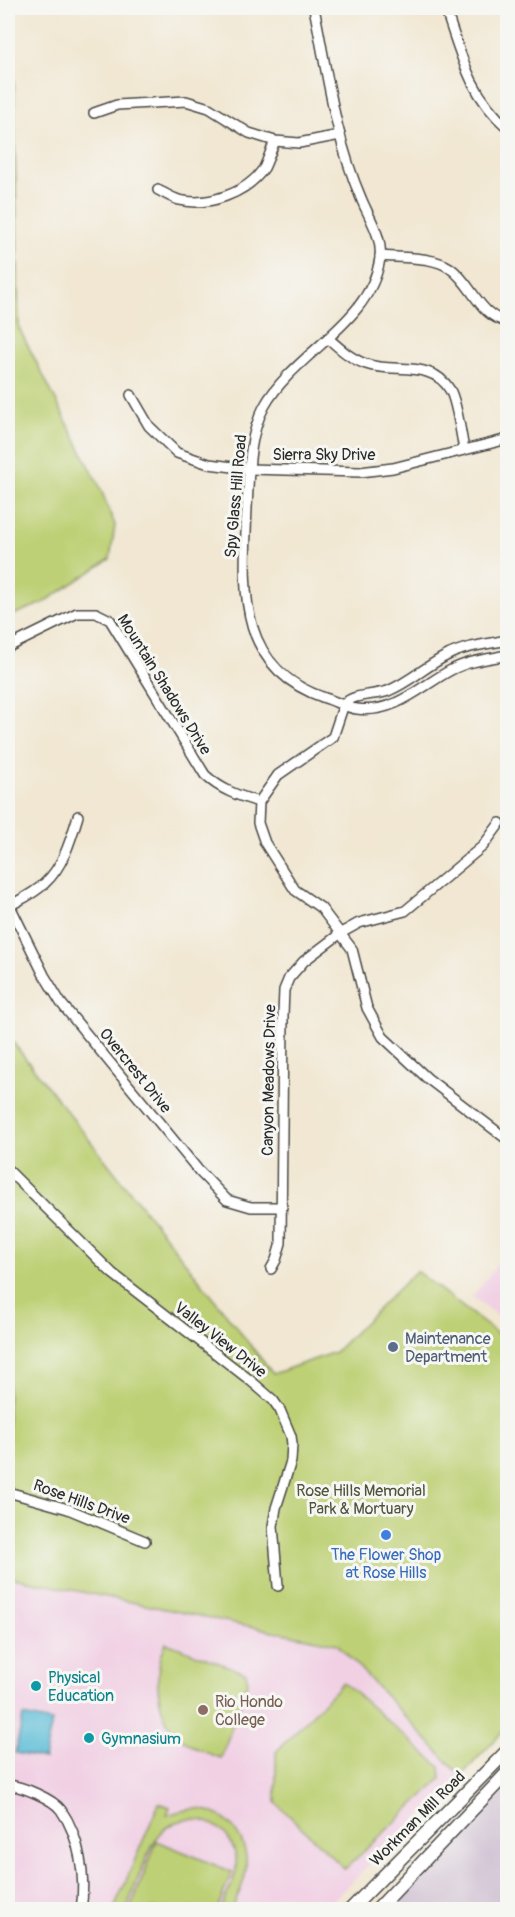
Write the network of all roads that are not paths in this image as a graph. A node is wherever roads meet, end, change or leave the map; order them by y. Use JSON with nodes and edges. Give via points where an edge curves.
{"nodes":[{"id":1,"x":314,"y":8,"type":"edge"},
{"id":2,"x":445,"y":8,"type":"edge"},
{"id":3,"x":94,"y":113,"type":"dead end"},
{"id":4,"x":507,"y":128,"type":"edge"},
{"id":5,"x":340,"y":135,"type":"junction"},
{"id":6,"x":275,"y":141,"type":"junction"},
{"id":7,"x":158,"y":190,"type":"dead end"},
{"id":8,"x":380,"y":256,"type":"junction"},
{"id":9,"x":507,"y":322,"type":"edge"},
{"id":10,"x":328,"y":338,"type":"junction"},
{"id":11,"x":131,"y":395,"type":"dead end"},
{"id":12,"x":507,"y":439,"type":"edge"},
{"id":13,"x":464,"y":449,"type":"junction"},
{"id":14,"x":249,"y":469,"type":"junction"},
{"id":15,"x":507,"y":640,"type":"edge"},
{"id":16,"x":8,"y":647,"type":"edge"},
{"id":17,"x":507,"y":655,"type":"edge"},
{"id":18,"x":344,"y":704,"type":"junction"},
{"id":19,"x":259,"y":802,"type":"junction"},
{"id":20,"x":78,"y":816,"type":"dead end"},
{"id":21,"x":500,"y":823,"type":"dead end"},
{"id":22,"x":8,"y":904,"type":"edge"},
{"id":23,"x":341,"y":933,"type":"junction"},
{"id":24,"x":507,"y":1140,"type":"edge"},
{"id":25,"x":8,"y":1170,"type":"edge"},
{"id":26,"x":282,"y":1208,"type":"junction"},
{"id":27,"x":272,"y":1269,"type":"dead end"},
{"id":28,"x":8,"y":1492,"type":"edge"},
{"id":29,"x":145,"y":1541,"type":"dead end"},
{"id":30,"x":278,"y":1586,"type":"dead end"},
{"id":31,"x":507,"y":1750,"type":"edge"},
{"id":32,"x":507,"y":1772,"type":"edge"},
{"id":33,"x":8,"y":1785,"type":"edge"},
{"id":34,"x":81,"y":1910,"type":"edge"},
{"id":35,"x":350,"y":1910,"type":"edge"},
{"id":36,"x":377,"y":1910,"type":"edge"}],
"edges":[{"from":1,"to":5,"type":"street","name":"Spy Glass Hill Road"},
{"from":2,"to":4,"type":"street","via":[[470,82]]},
{"from":3,"to":6,"type":"street","via":[[117,105],[186,101],[209,108],[249,133]]},
{"from":5,"to":6,"type":"street","via":[[299,143]]},
{"from":5,"to":8,"type":"street","name":"Spy Glass Hill Road","via":[[375,229]]},
{"from":6,"to":7,"type":"street","via":[[264,168],[237,192],[195,202],[177,200]]},
{"from":8,"to":9,"type":"street","via":[[449,266],[484,309],[497,320]]},
{"from":8,"to":10,"type":"street","name":"Spy Glass Hill Road","via":[[373,283],[358,307]]},
{"from":10,"to":13,"type":"street","via":[[366,364],[415,369],[438,376],[451,392]]},
{"from":10,"to":14,"type":"street","name":"Spy Glass Hill Road","via":[[277,386],[254,433]]},
{"from":11,"to":14,"type":"street","name":"Sierra Sky Drive","via":[[149,426],[177,453],[209,464]]},
{"from":12,"to":13,"type":"street","name":"Sierra Sky Drive"},
{"from":13,"to":14,"type":"street","name":"Sierra Sky Drive","via":[[393,468],[360,472]]},
{"from":14,"to":18,"type":"street","name":"Spy Glass Hill Road","via":[[244,569],[248,612],[257,643],[273,665],[294,683]]},
{"from":15,"to":18,"type":"street","via":[[449,655],[405,684]]},
{"from":16,"to":19,"type":"street","name":"Mountain Shadows Drive","via":[[77,613],[96,613],[110,620],[205,775],[229,793]]},
{"from":17,"to":18,"type":"street","name":"Spy Glass Hill Road","via":[[451,670],[396,703],[356,709]]},
{"from":18,"to":19,"type":"street","via":[[333,737],[278,775]]},
{"from":19,"to":23,"type":"street","via":[[258,823],[265,843],[295,890],[321,908]]},
{"from":20,"to":22,"type":"street","via":[[62,860],[47,882]]},
{"from":21,"to":23,"type":"street","name":"Canyon Meadows Drive","via":[[483,846],[405,911],[359,923]]},
{"from":22,"to":26,"type":"street","name":"Overcrest Drive","via":[[62,1003],[199,1171],[227,1200],[251,1207]]},
{"from":23,"to":24,"type":"street","via":[[352,950],[367,1008],[383,1037],[427,1078]]},
{"from":23,"to":26,"type":"street","name":"Canyon Meadows Drive","via":[[304,962],[284,990]]},
{"from":25,"to":30,"type":"street","name":"Valley View Drive","via":[[112,1274],[251,1381],[280,1410],[292,1444],[273,1526]]},
{"from":26,"to":27,"type":"street","name":"Canyon Meadows Drive","via":[[281,1244]]},
{"from":28,"to":29,"type":"street","name":"Rose Hills Drive","via":[[68,1509]]},
{"from":31,"to":35,"type":"main road","name":"Workman Mill Road"},
{"from":32,"to":36,"type":"main road","name":"Workman Mill Road"},
{"from":33,"to":34,"type":"street","via":[[33,1792],[60,1808],[72,1829],[80,1857]]}]}
